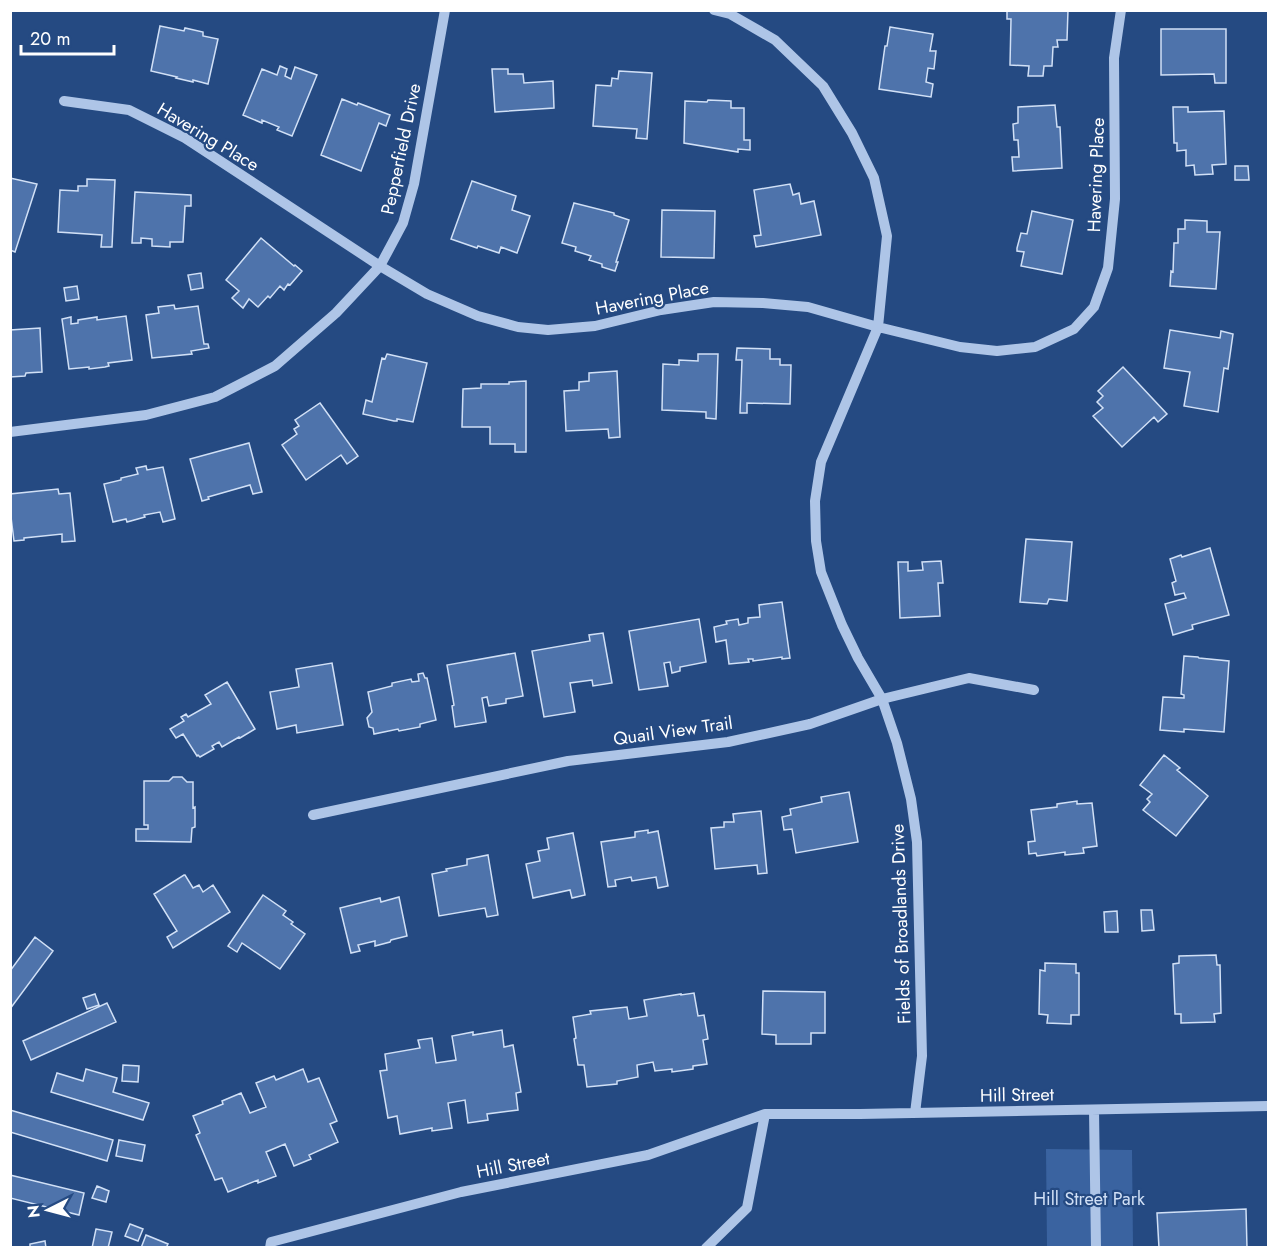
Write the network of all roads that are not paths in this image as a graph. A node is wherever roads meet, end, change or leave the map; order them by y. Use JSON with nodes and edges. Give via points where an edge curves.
{"nodes":[{"id":1,"x":445,"y":10,"type":"edge"},
{"id":2,"x":714,"y":10,"type":"edge"},
{"id":3,"x":1121,"y":10,"type":"edge"},
{"id":4,"x":64,"y":101,"type":"dead end"},
{"id":5,"x":380,"y":266,"type":"junction"},
{"id":6,"x":878,"y":327,"type":"junction"},
{"id":7,"x":10,"y":432,"type":"edge"},
{"id":8,"x":1034,"y":690,"type":"dead end"},
{"id":9,"x":882,"y":699,"type":"junction"},
{"id":10,"x":313,"y":815,"type":"dead end"},
{"id":11,"x":1269,"y":1106,"type":"edge"},
{"id":12,"x":1094,"y":1110,"type":"junction"},
{"id":13,"x":915,"y":1113,"type":"junction"},
{"id":14,"x":765,"y":1114,"type":"junction"},
{"id":15,"x":270,"y":1248,"type":"edge"},
{"id":16,"x":706,"y":1248,"type":"edge"},
{"id":17,"x":1096,"y":1248,"type":"edge"}],
"edges":[{"from":1,"to":5,"type":"street","name":"Pepperfield Drive","via":[[414,184],[403,223]]},
{"from":2,"to":6,"type":"street","name":"Fields of Broadlands Drive","via":[[730,14],[775,40],[823,86],[852,134],[874,178],[886,236]]},
{"from":3,"to":6,"type":"street","name":"Havering Place","via":[[1114,58],[1115,199],[1108,268],[1094,307],[1074,329],[1044,343],[997,351],[960,347]]},
{"from":4,"to":5,"type":"street","name":"Havering Place","via":[[129,110],[185,138]]},
{"from":5,"to":6,"type":"street","name":"Havering Place","via":[[427,294],[478,316],[518,327],[549,330],[596,326],[714,302],[808,307]]},
{"from":5,"to":7,"type":"street","name":"Pepperfield Drive","via":[[336,313],[275,366],[215,397],[146,415]]},
{"from":6,"to":9,"type":"street","name":"Fields of Broadlands Drive","via":[[821,462],[815,501],[821,572],[842,625]]},
{"from":8,"to":9,"type":"street","name":"Quail View Trail","via":[[969,678]]},
{"from":9,"to":10,"type":"street","name":"Quail View Trail","via":[[810,724],[728,742],[568,761]]},
{"from":9,"to":13,"type":"street","name":"Fields of Broadlands Drive","via":[[911,799],[917,842],[922,1056]]},
{"from":11,"to":12,"type":"street","name":"Hill Street"},
{"from":12,"to":13,"type":"street","name":"Hill Street"},
{"from":12,"to":17,"type":"street"},
{"from":13,"to":14,"type":"street","name":"Hill Street"},
{"from":14,"to":15,"type":"street","name":"Hill Street","via":[[648,1155],[460,1192],[271,1242]]},
{"from":14,"to":16,"type":"street","via":[[747,1208]]}]}
